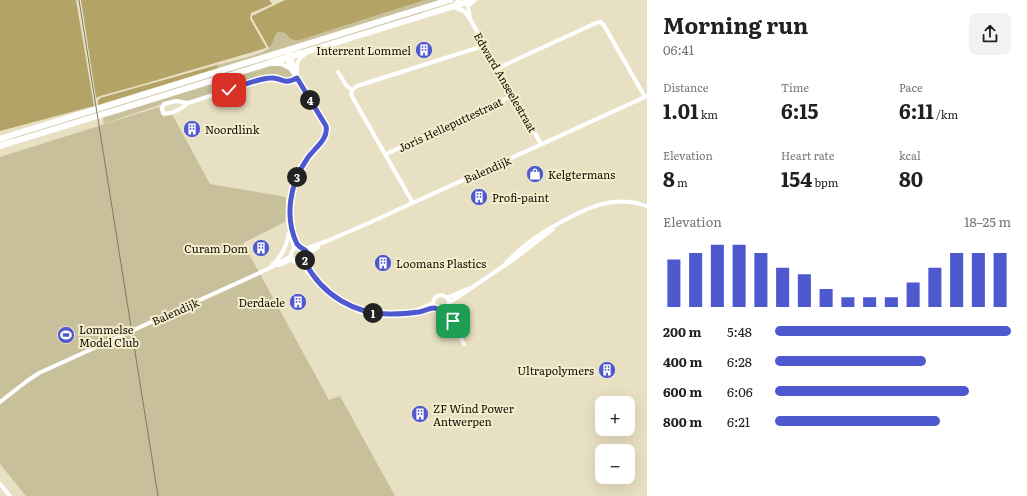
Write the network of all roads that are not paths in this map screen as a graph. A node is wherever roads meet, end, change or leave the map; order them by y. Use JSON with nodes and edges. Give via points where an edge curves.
{"nodes":[{"id":1,"x":450,"y":0,"type":"edge"},
{"id":2,"x":459,"y":0,"type":"edge"},
{"id":3,"x":475,"y":0,"type":"edge"},
{"id":4,"x":453,"y":7,"type":"junction"},
{"id":5,"x":470,"y":19,"type":"junction"},
{"id":6,"x":339,"y":35,"type":"junction"},
{"id":7,"x":485,"y":44,"type":"junction"},
{"id":8,"x":318,"y":48,"type":"junction"},
{"id":9,"x":289,"y":55,"type":"junction"},
{"id":10,"x":246,"y":63,"type":"junction"},
{"id":11,"x":265,"y":64,"type":"junction"},
{"id":12,"x":498,"y":68,"type":"junction"},
{"id":13,"x":291,"y":69,"type":"junction"},
{"id":14,"x":338,"y":72,"type":"dead end"},
{"id":15,"x":297,"y":78,"type":"junction"},
{"id":16,"x":352,"y":90,"type":"junction"},
{"id":17,"x":514,"y":95,"type":"junction"},
{"id":18,"x":646,"y":97,"type":"edge"},
{"id":19,"x":188,"y":103,"type":"junction"},
{"id":20,"x":97,"y":113,"type":"junction"},
{"id":21,"x":0,"y":139,"type":"edge"},
{"id":22,"x":541,"y":144,"type":"junction"},
{"id":23,"x":0,"y":146,"type":"edge"},
{"id":24,"x":386,"y":154,"type":"junction"},
{"id":25,"x":413,"y":203,"type":"junction"},
{"id":26,"x":647,"y":206,"type":"edge"},
{"id":27,"x":290,"y":223,"type":"junction"},
{"id":28,"x":290,"y":230,"type":"junction"},
{"id":29,"x":327,"y":241,"type":"junction"},
{"id":30,"x":296,"y":248,"type":"junction"},
{"id":31,"x":305,"y":249,"type":"junction"},
{"id":32,"x":307,"y":254,"type":"junction"},
{"id":33,"x":292,"y":258,"type":"junction"},
{"id":34,"x":302,"y":262,"type":"junction"},
{"id":35,"x":268,"y":269,"type":"junction"},
{"id":36,"x":473,"y":286,"type":"junction"},
{"id":37,"x":447,"y":298,"type":"junction"},
{"id":38,"x":449,"y":303,"type":"junction"},
{"id":39,"x":434,"y":306,"type":"junction"},
{"id":40,"x":447,"y":308,"type":"junction"},
{"id":41,"x":442,"y":311,"type":"junction"},
{"id":42,"x":456,"y":329,"type":"junction"},
{"id":43,"x":464,"y":344,"type":"dead end"},
{"id":44,"x":0,"y":402,"type":"edge"},
{"id":45,"x":0,"y":484,"type":"edge"},
{"id":46,"x":10,"y":496,"type":"edge"}],
"edges":[{"from":1,"to":6,"type":"highway"},
{"from":2,"to":4,"type":"street"},
{"from":3,"to":4,"type":"highway"},
{"from":3,"to":5,"type":"street","name":"Edward Anseelestraat","via":[[468,6]]},
{"from":4,"to":5,"type":"street","name":"Edward Anseelestraat","via":[[464,11]]},
{"from":4,"to":8,"type":"highway"},
{"from":5,"to":7,"type":"street","name":"Edward Anseelestraat"},
{"from":6,"to":9,"type":"highway"},
{"from":6,"to":10,"type":"highway"},
{"from":7,"to":12,"type":"street","name":"Edward Anseelestraat"},
{"from":7,"to":16,"type":"street","via":[[357,86]]},
{"from":8,"to":9,"type":"highway"},
{"from":8,"to":15,"type":"street","via":[[299,59]]},
{"from":9,"to":10,"type":"highway"},
{"from":9,"to":11,"type":"highway"},
{"from":9,"to":13,"type":"street"},
{"from":9,"to":15,"type":"street"},
{"from":10,"to":20,"type":"highway"},
{"from":11,"to":13,"type":"street","via":[[282,64]]},
{"from":11,"to":20,"type":"highway"},
{"from":12,"to":17,"type":"street","name":"Edward Anseelestraat"},
{"from":12,"to":18,"type":"street","via":[[601,22]]},
{"from":13,"to":15,"type":"street"},
{"from":14,"to":16,"type":"street"},
{"from":15,"to":19,"type":"street","via":[[286,82],[274,78],[263,79]]},
{"from":15,"to":27,"type":"street","via":[[324,122],[326,132],[298,176],[291,198]]},
{"from":16,"to":24,"type":"street","via":[[353,98]]},
{"from":17,"to":22,"type":"street","name":"Edward Anseelestraat"},
{"from":17,"to":24,"type":"street","name":"Joris Helleputtestraat"},
{"from":18,"to":22,"type":"street","name":"Balendijk"},
{"from":19,"to":19,"type":"street","via":[[176,101],[164,104],[162,108],[165,114],[178,110]]},
{"from":20,"to":21,"type":"highway"},
{"from":20,"to":23,"type":"highway"},
{"from":22,"to":25,"type":"street","name":"Balendijk"},
{"from":24,"to":25,"type":"street"},
{"from":25,"to":29,"type":"street","name":"Balendijk"},
{"from":26,"to":36,"type":"street","via":[[629,202],[606,203],[579,211]]},
{"from":27,"to":28,"type":"street"},
{"from":27,"to":30,"type":"street"},
{"from":28,"to":30,"type":"street"},
{"from":28,"to":35,"type":"street","via":[[281,255]]},
{"from":29,"to":31,"type":"street","name":"Balendijk"},
{"from":29,"to":32,"type":"street","name":"Balendijk"},
{"from":30,"to":31,"type":"street"},
{"from":30,"to":33,"type":"street","via":[[292,252]]},
{"from":31,"to":32,"type":"street"},
{"from":32,"to":34,"type":"street"},
{"from":33,"to":34,"type":"street","via":[[296,262]]},
{"from":33,"to":35,"type":"street","name":"Balendijk"},
{"from":34,"to":39,"type":"street","via":[[306,272],[335,298],[358,309],[380,314],[412,312]]},
{"from":35,"to":44,"type":"street","name":"Balendijk","via":[[39,373]]},
{"from":36,"to":37,"type":"street"},
{"from":36,"to":38,"type":"street"},
{"from":37,"to":38,"type":"street"},
{"from":37,"to":39,"type":"street","via":[[440,295],[435,298]]},
{"from":38,"to":40,"type":"street"},
{"from":39,"to":41,"type":"street"},
{"from":40,"to":41,"type":"street"},
{"from":40,"to":42,"type":"street"},
{"from":41,"to":42,"type":"street"},
{"from":42,"to":43,"type":"street"},
{"from":45,"to":46,"type":"street"}]}
